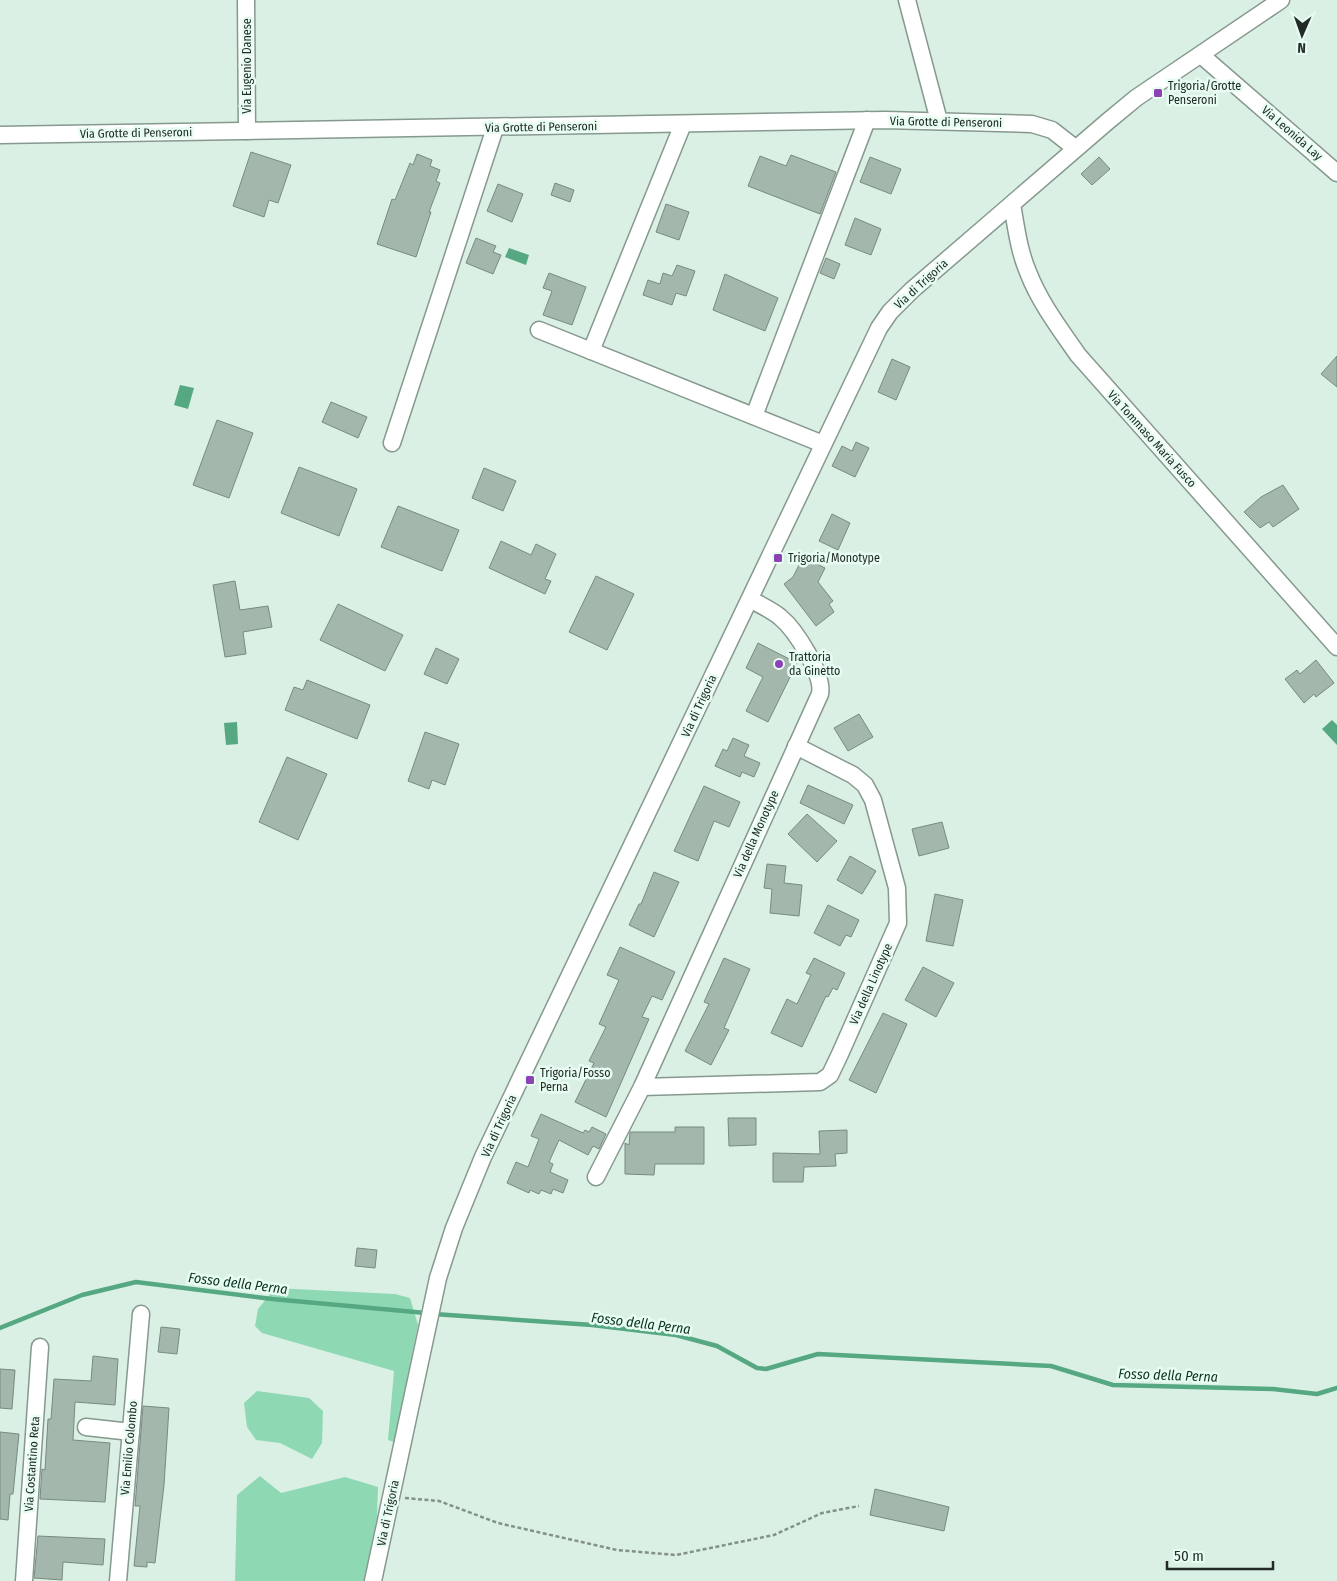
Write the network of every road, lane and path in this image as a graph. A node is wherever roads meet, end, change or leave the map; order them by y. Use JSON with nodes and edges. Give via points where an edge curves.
{"nodes":[{"id":1,"x":246,"y":0,"type":"edge"},
{"id":2,"x":907,"y":0,"type":"edge"},
{"id":3,"x":1281,"y":0,"type":"edge"},
{"id":4,"x":1201,"y":55,"type":"junction"},
{"id":5,"x":867,"y":120,"type":"junction"},
{"id":6,"x":940,"y":121,"type":"junction"},
{"id":7,"x":683,"y":124,"type":"junction"},
{"id":8,"x":495,"y":128,"type":"junction"},
{"id":9,"x":247,"y":132,"type":"junction"},
{"id":10,"x":0,"y":135,"type":"edge"},
{"id":11,"x":1075,"y":148,"type":"junction"},
{"id":12,"x":1337,"y":172,"type":"edge"},
{"id":13,"x":1012,"y":204,"type":"junction"},
{"id":14,"x":539,"y":330,"type":"dead end"},
{"id":15,"x":591,"y":351,"type":"junction"},
{"id":16,"x":754,"y":416,"type":"junction"},
{"id":17,"x":392,"y":444,"type":"dead end"},
{"id":18,"x":824,"y":444,"type":"junction"},
{"id":19,"x":750,"y":599,"type":"junction"},
{"id":20,"x":1337,"y":647,"type":"edge"},
{"id":21,"x":796,"y":746,"type":"junction"},
{"id":22,"x":642,"y":1087,"type":"junction"},
{"id":23,"x":596,"y":1177,"type":"dead end"},
{"id":24,"x":141,"y":1314,"type":"dead end"},
{"id":25,"x":40,"y":1347,"type":"dead end"},
{"id":26,"x":86,"y":1427,"type":"dead end"},
{"id":27,"x":131,"y":1432,"type":"junction"},
{"id":28,"x":390,"y":1503,"type":"junction"},
{"id":29,"x":859,"y":1506,"type":"dead end"},
{"id":30,"x":24,"y":1581,"type":"edge"},
{"id":31,"x":118,"y":1581,"type":"edge"},
{"id":32,"x":373,"y":1581,"type":"edge"}],
"edges":[{"from":1,"to":9,"type":"street","name":"Via Eugenio Danese"},
{"from":2,"to":6,"type":"street"},
{"from":3,"to":4,"type":"street","name":"Via di Trigoria"},
{"from":4,"to":11,"type":"street","name":"Via di Trigoria","via":[[1136,98]]},
{"from":4,"to":12,"type":"street","name":"Via Leonida Lay"},
{"from":5,"to":6,"type":"street","name":"Via Grotte di Penseroni"},
{"from":5,"to":7,"type":"street","name":"Via Grotte di Penseroni"},
{"from":5,"to":16,"type":"street"},
{"from":6,"to":11,"type":"street","name":"Via Grotte di Penseroni","via":[[1032,124],[1052,130]]},
{"from":7,"to":8,"type":"street","name":"Via Grotte di Penseroni"},
{"from":7,"to":15,"type":"street"},
{"from":8,"to":9,"type":"street","name":"Via Grotte di Penseroni"},
{"from":8,"to":17,"type":"street"},
{"from":9,"to":10,"type":"street","name":"Via Grotte di Penseroni"},
{"from":11,"to":13,"type":"street","name":"Via di Trigoria"},
{"from":13,"to":18,"type":"street","name":"Via di Trigoria","via":[[890,312]]},
{"from":13,"to":20,"type":"street","name":"Via Tommaso Maria Fusco","via":[[1032,281],[1047,310],[1078,355]]},
{"from":14,"to":15,"type":"street"},
{"from":15,"to":16,"type":"street"},
{"from":16,"to":18,"type":"street"},
{"from":18,"to":19,"type":"street","name":"Via di Trigoria"},
{"from":19,"to":21,"type":"street","name":"Via della Monotype","via":[[783,619],[819,674],[820,694]]},
{"from":19,"to":28,"type":"street","name":"Via di Trigoria","via":[[484,1157],[454,1228],[438,1278]]},
{"from":21,"to":22,"type":"street","name":"Via della Monotype"},
{"from":21,"to":22,"type":"street","name":"Via della Linotype","via":[[853,775],[865,785],[873,800],[897,888],[898,923],[840,1054],[830,1075],[820,1082]]},
{"from":22,"to":23,"type":"street","name":"Via della Monotype"},
{"from":24,"to":27,"type":"street","name":"Via Emilio Colombo"},
{"from":25,"to":30,"type":"street","name":"Via Costantino Reta"},
{"from":26,"to":27,"type":"street"},
{"from":27,"to":31,"type":"street","name":"Via Emilio Colombo"},
{"from":28,"to":29,"type":"path","via":[[409,1498],[439,1501],[498,1523],[608,1548],[676,1555],[774,1535],[822,1514]]},
{"from":28,"to":32,"type":"street","name":"Via di Trigoria"}]}
